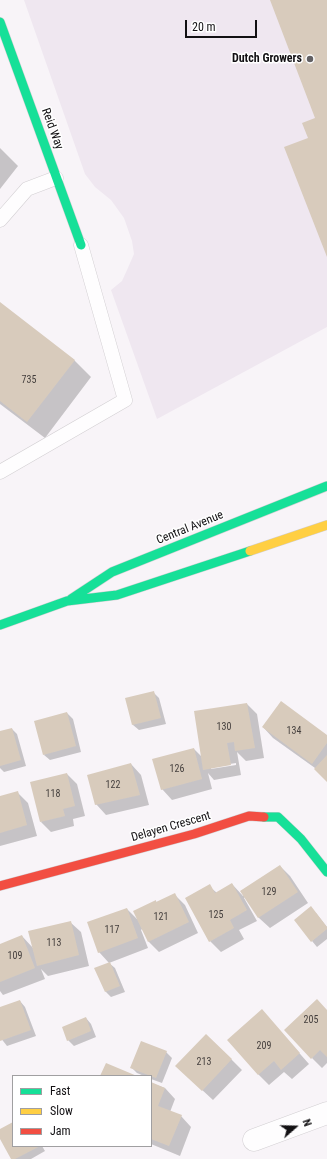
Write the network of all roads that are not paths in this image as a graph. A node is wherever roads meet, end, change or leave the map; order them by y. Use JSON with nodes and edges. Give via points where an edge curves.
{"nodes":[{"id":1,"x":0,"y":22,"type":"edge"},
{"id":2,"x":56,"y":178,"type":"junction"},
{"id":3,"x":0,"y":220,"type":"edge"},
{"id":4,"x":81,"y":245,"type":"joint"},
{"id":5,"x":0,"y":472,"type":"edge"},
{"id":6,"x":327,"y":486,"type":"edge"},
{"id":7,"x":327,"y":525,"type":"edge"},
{"id":8,"x":67,"y":601,"type":"junction"},
{"id":9,"x":0,"y":625,"type":"edge"},
{"id":10,"x":327,"y":872,"type":"edge"},
{"id":11,"x":0,"y":886,"type":"edge"},
{"id":12,"x":327,"y":1113,"type":"edge"},
{"id":13,"x":254,"y":1140,"type":"dead end"}],
"edges":[{"from":1,"to":2,"type":"main road","name":"Reid Way"},
{"from":2,"to":3,"type":"lane","via":[[27,189]]},
{"from":2,"to":4,"type":"main road","name":"Reid Way"},
{"from":4,"to":5,"type":"lane","via":[[125,400]]},
{"from":6,"to":8,"type":"main road","name":"Central Avenue","via":[[112,572]]},
{"from":7,"to":8,"type":"main road","name":"Central Avenue","via":[[117,595]]},
{"from":8,"to":9,"type":"main road","name":"Central Avenue"},
{"from":10,"to":11,"type":"main road","name":"Delayen Crescent","via":[[301,839],[278,817],[249,816],[194,834]]},
{"from":12,"to":13,"type":"street"}]}
